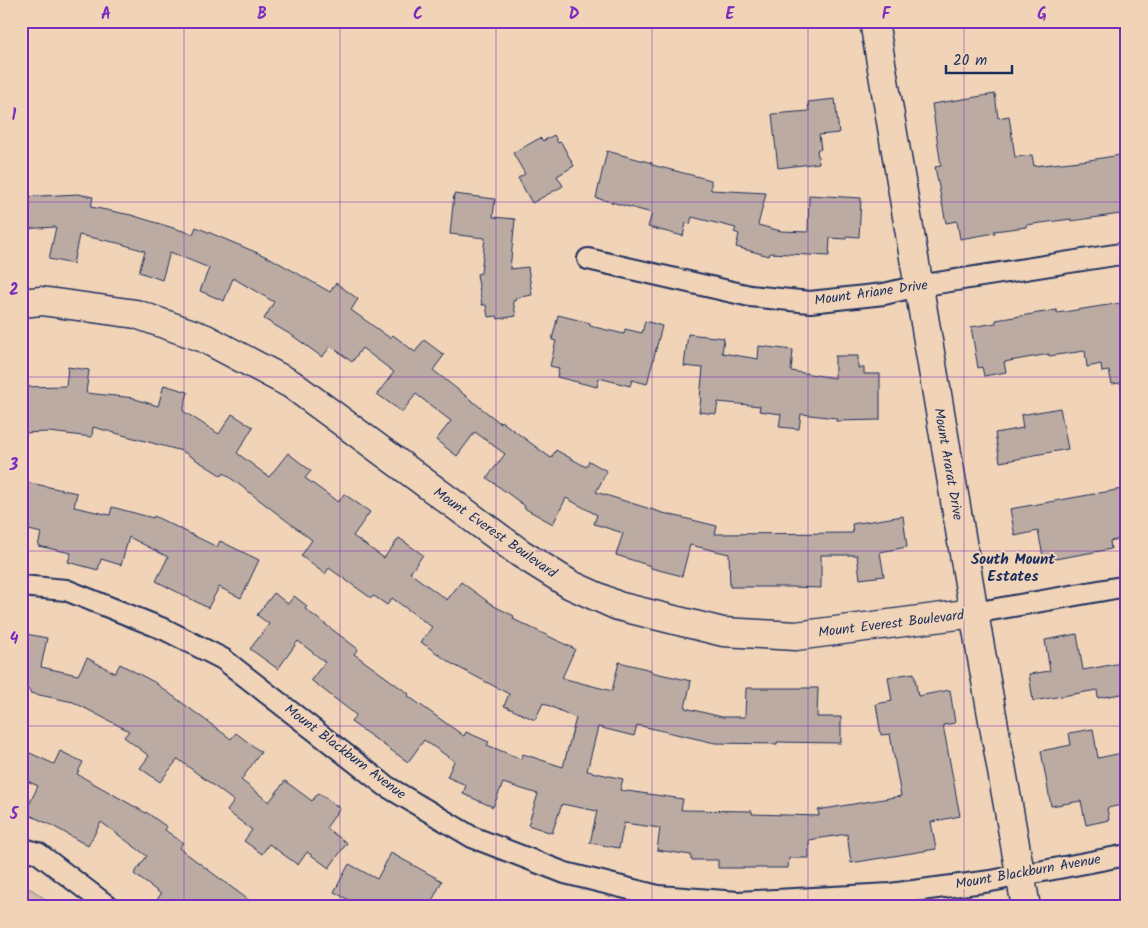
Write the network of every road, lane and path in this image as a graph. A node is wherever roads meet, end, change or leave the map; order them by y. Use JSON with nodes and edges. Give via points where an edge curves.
{"nodes":[{"id":1,"x":874,"y":21,"type":"edge"},
{"id":2,"x":1127,"y":253,"type":"edge"},
{"id":3,"x":588,"y":259,"type":"dead end"},
{"id":4,"x":918,"y":286,"type":"junction"},
{"id":5,"x":21,"y":303,"type":"edge"},
{"id":6,"x":21,"y":586,"type":"edge"},
{"id":7,"x":1127,"y":586,"type":"edge"},
{"id":8,"x":974,"y":613,"type":"junction"},
{"id":9,"x":21,"y":848,"type":"edge"},
{"id":10,"x":1127,"y":855,"type":"edge"},
{"id":11,"x":1021,"y":876,"type":"junction"},
{"id":12,"x":109,"y":907,"type":"edge"},
{"id":13,"x":1026,"y":907,"type":"edge"}],
"edges":[{"from":1,"to":4,"type":"street","name":"Mount Ararat Drive"},
{"from":2,"to":4,"type":"street","name":"Mount Ariane Drive"},
{"from":3,"to":4,"type":"street","name":"Mount Ariane Drive","via":[[750,296],[810,302],[884,294]]},
{"from":4,"to":8,"type":"street","name":"Mount Ararat Drive"},
{"from":5,"to":8,"type":"street","name":"Mount Everest Boulevard","via":[[41,301],[136,314],[204,338],[291,384],[520,553],[571,585],[618,606],[722,632],[796,636]]},
{"from":6,"to":11,"type":"street","name":"Mount Blackburn Avenue","via":[[66,590],[166,630],[223,660],[386,786],[472,837],[565,873],[658,896],[738,902],[890,894]]},
{"from":7,"to":8,"type":"street","name":"Mount Everest Boulevard"},
{"from":8,"to":11,"type":"street","name":"Mount Ararat Drive"},
{"from":9,"to":12,"type":"street","via":[[38,853]]},
{"from":10,"to":11,"type":"street","name":"Mount Blackburn Avenue"},
{"from":11,"to":13,"type":"street","name":"Mount Ararat Drive"}]}
